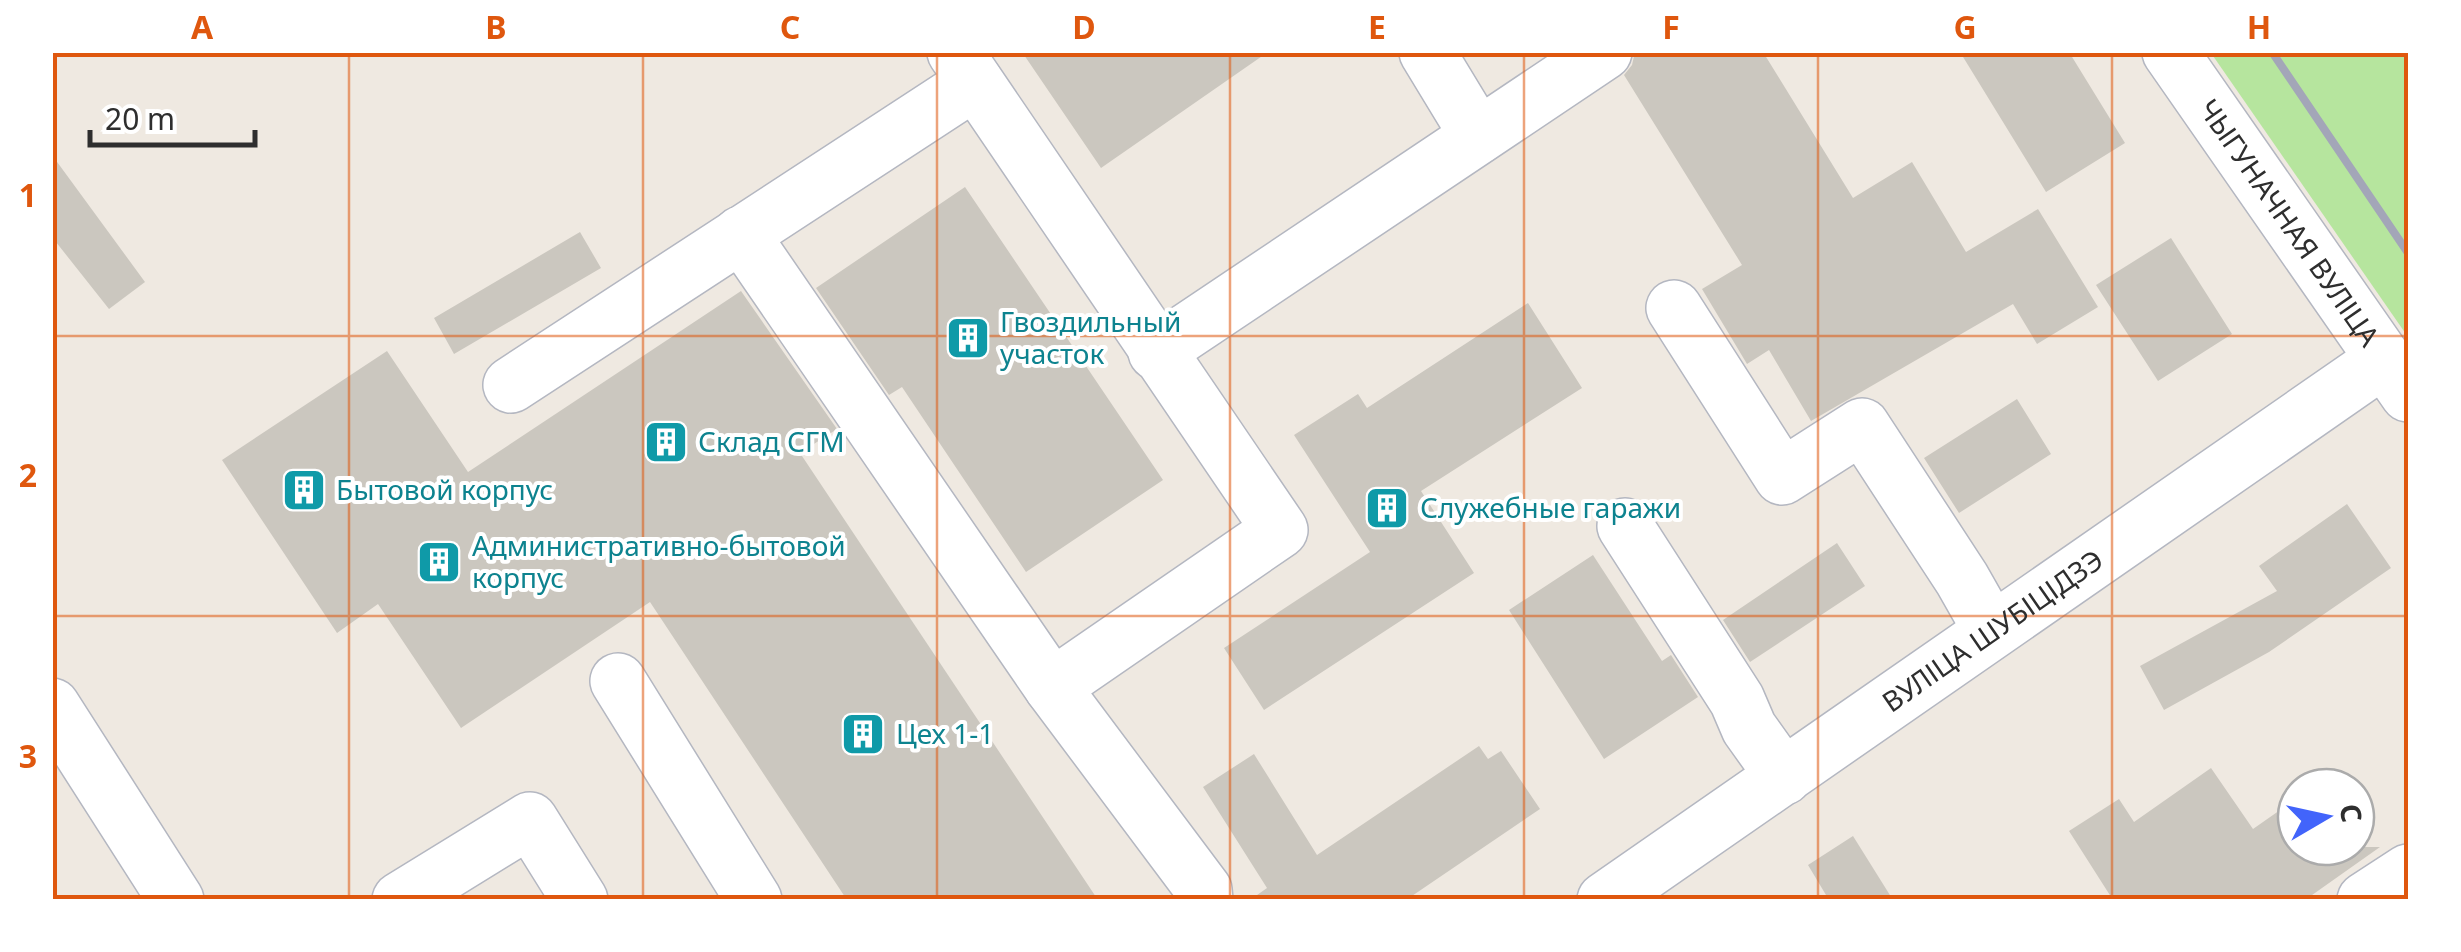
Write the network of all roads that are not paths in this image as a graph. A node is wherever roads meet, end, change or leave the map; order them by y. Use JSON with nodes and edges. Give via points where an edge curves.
{"nodes":[{"id":1,"x":1427,"y":52,"type":"edge"},
{"id":2,"x":1604,"y":52,"type":"edge"},
{"id":3,"x":2170,"y":52,"type":"edge"},
{"id":4,"x":965,"y":68,"type":"edge"},
{"id":5,"x":1478,"y":136,"type":"junction"},
{"id":6,"x":741,"y":234,"type":"junction"},
{"id":7,"x":1674,"y":308,"type":"dead end"},
{"id":8,"x":1156,"y":352,"type":"junction"},
{"id":9,"x":2396,"y":377,"type":"edge"},
{"id":10,"x":511,"y":384,"type":"dead end"},
{"id":11,"x":1624,"y":526,"type":"dead end"},
{"id":12,"x":1991,"y":630,"type":"junction"},
{"id":13,"x":618,"y":681,"type":"dead end"},
{"id":14,"x":1052,"y":687,"type":"junction"},
{"id":15,"x":52,"y":706,"type":"edge"},
{"id":16,"x":1784,"y":777,"type":"junction"},
{"id":17,"x":2408,"y":872,"type":"edge"},
{"id":18,"x":176,"y":900,"type":"edge"},
{"id":19,"x":400,"y":900,"type":"edge"},
{"id":20,"x":580,"y":900,"type":"edge"},
{"id":21,"x":754,"y":900,"type":"edge"},
{"id":22,"x":1205,"y":900,"type":"edge"},
{"id":23,"x":1605,"y":900,"type":"edge"},
{"id":24,"x":2365,"y":900,"type":"edge"}],
"edges":[{"from":1,"to":5,"type":"street"},
{"from":2,"to":5,"type":"street"},
{"from":3,"to":9,"type":"street","name":"ЧЫГУНАЧНАЯ ВУЛІЦА"},
{"from":4,"to":6,"type":"street"},
{"from":4,"to":8,"type":"street"},
{"from":5,"to":8,"type":"street"},
{"from":6,"to":10,"type":"street"},
{"from":6,"to":14,"type":"street"},
{"from":7,"to":12,"type":"street","via":[[1782,477],[1862,426]]},
{"from":8,"to":14,"type":"street","via":[[1280,530]]},
{"from":9,"to":12,"type":"street","name":"ВУЛІЦА ШУБІЦІДЗЭ"},
{"from":11,"to":16,"type":"street"},
{"from":12,"to":16,"type":"street","name":"ВУЛІЦА ШУБІЦІДЗЭ"},
{"from":13,"to":21,"type":"street"},
{"from":14,"to":22,"type":"street","via":[[1204,890]]},
{"from":15,"to":18,"type":"street"},
{"from":16,"to":23,"type":"street","name":"ВУЛІЦА ШУБІЦІДЗЭ"},
{"from":17,"to":24,"type":"street"},
{"from":19,"to":20,"type":"street","via":[[530,820]]}]}
